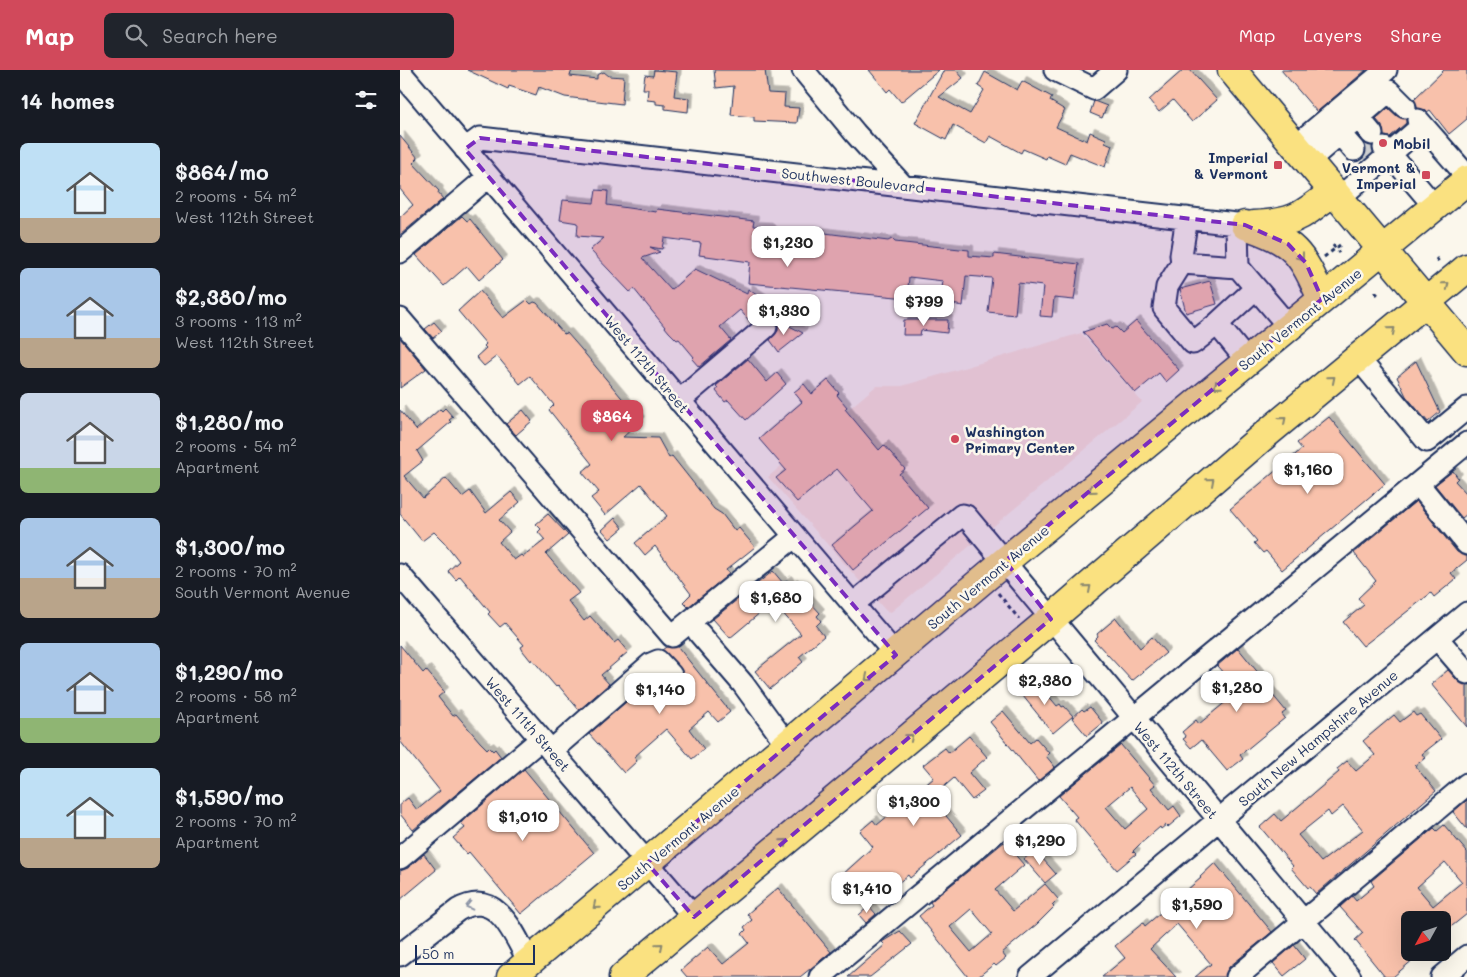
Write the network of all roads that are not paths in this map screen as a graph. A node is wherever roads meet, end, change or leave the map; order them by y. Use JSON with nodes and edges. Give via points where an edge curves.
{"nodes":[{"id":1,"x":803,"y":70,"type":"edge"},
{"id":2,"x":1055,"y":70,"type":"edge"},
{"id":3,"x":1116,"y":70,"type":"edge"},
{"id":4,"x":1232,"y":70,"type":"edge"},
{"id":5,"x":1386,"y":70,"type":"edge"},
{"id":6,"x":400,"y":72,"type":"edge"},
{"id":7,"x":1415,"y":117,"type":"junction"},
{"id":8,"x":1349,"y":126,"type":"junction"},
{"id":9,"x":465,"y":149,"type":"junction"},
{"id":10,"x":1302,"y":153,"type":"junction"},
{"id":11,"x":1373,"y":153,"type":"junction"},
{"id":12,"x":488,"y":177,"type":"junction"},
{"id":13,"x":1467,"y":178,"type":"edge"},
{"id":14,"x":903,"y":186,"type":"junction"},
{"id":15,"x":1336,"y":194,"type":"junction"},
{"id":16,"x":1435,"y":207,"type":"junction"},
{"id":17,"x":1187,"y":218,"type":"junction"},
{"id":18,"x":1241,"y":225,"type":"junction"},
{"id":19,"x":1383,"y":251,"type":"junction"},
{"id":20,"x":400,"y":252,"type":"edge"},
{"id":21,"x":1182,"y":263,"type":"junction"},
{"id":22,"x":1238,"y":267,"type":"junction"},
{"id":23,"x":1467,"y":268,"type":"edge"},
{"id":24,"x":1254,"y":289,"type":"junction"},
{"id":25,"x":1322,"y":299,"type":"junction"},
{"id":26,"x":1425,"y":302,"type":"junction"},
{"id":27,"x":400,"y":319,"type":"edge"},
{"id":28,"x":1217,"y":324,"type":"junction"},
{"id":29,"x":766,"y":327,"type":"dead end"},
{"id":30,"x":1289,"y":327,"type":"junction"},
{"id":31,"x":1467,"y":351,"type":"edge"},
{"id":32,"x":1358,"y":358,"type":"junction"},
{"id":33,"x":1247,"y":361,"type":"junction"},
{"id":34,"x":679,"y":401,"type":"junction"},
{"id":35,"x":1467,"y":408,"type":"edge"},
{"id":36,"x":1467,"y":444,"type":"edge"},
{"id":37,"x":1467,"y":527,"type":"edge"},
{"id":38,"x":795,"y":536,"type":"junction"},
{"id":39,"x":1467,"y":544,"type":"edge"},
{"id":40,"x":1005,"y":562,"type":"junction"},
{"id":41,"x":400,"y":575,"type":"edge"},
{"id":42,"x":853,"y":604,"type":"junction"},
{"id":43,"x":1467,"y":613,"type":"edge"},
{"id":44,"x":1051,"y":619,"type":"junction"},
{"id":45,"x":699,"y":633,"type":"dead end"},
{"id":46,"x":1436,"y":638,"type":"junction"},
{"id":47,"x":896,"y":655,"type":"junction"},
{"id":48,"x":1467,"y":673,"type":"edge"},
{"id":49,"x":671,"y":676,"type":"dead end"},
{"id":50,"x":1134,"y":719,"type":"junction"},
{"id":51,"x":546,"y":745,"type":"junction"},
{"id":52,"x":788,"y":746,"type":"junction"},
{"id":53,"x":1467,"y":784,"type":"edge"},
{"id":54,"x":1219,"y":821,"type":"junction"},
{"id":55,"x":400,"y":858,"type":"edge"},
{"id":56,"x":647,"y":863,"type":"junction"},
{"id":57,"x":694,"y":917,"type":"junction"},
{"id":58,"x":1303,"y":922,"type":"junction"},
{"id":59,"x":400,"y":955,"type":"edge"},
{"id":60,"x":1467,"y":956,"type":"edge"},
{"id":61,"x":520,"y":969,"type":"edge"},
{"id":62,"x":623,"y":977,"type":"edge"},
{"id":63,"x":820,"y":977,"type":"edge"},
{"id":64,"x":1030,"y":977,"type":"edge"},
{"id":65,"x":1237,"y":977,"type":"edge"},
{"id":66,"x":1350,"y":977,"type":"edge"},
{"id":67,"x":1442,"y":977,"type":"edge"}],
"edges":[{"from":1,"to":14,"type":"street"},
{"from":2,"to":3,"type":"street","via":[[1094,89]]},
{"from":4,"to":10,"type":"main road"},
{"from":5,"to":10,"type":"street"},
{"from":6,"to":9,"type":"street","name":"West 112th Street"},
{"from":7,"to":8,"type":"street","via":[[1389,91]]},
{"from":7,"to":11,"type":"street"},
{"from":7,"to":13,"type":"street"},
{"from":8,"to":10,"type":"street"},
{"from":8,"to":11,"type":"street"},
{"from":9,"to":12,"type":"street","name":"West 112th Street"},
{"from":9,"to":14,"type":"street","name":"Southwest Boulevard","via":[[480,138]]},
{"from":10,"to":15,"type":"main road"},
{"from":11,"to":15,"type":"street"},
{"from":11,"to":16,"type":"street"},
{"from":12,"to":20,"type":"street"},
{"from":12,"to":34,"type":"street","name":"West 112th Street"},
{"from":13,"to":16,"type":"main road","name":"South Vermont Avenue"},
{"from":14,"to":17,"type":"street","name":"Southwest Boulevard"},
{"from":15,"to":18,"type":"main road","via":[[1287,223]]},
{"from":15,"to":19,"type":"main road"},
{"from":16,"to":19,"type":"main road","name":"South Vermont Avenue"},
{"from":17,"to":18,"type":"street","name":"Southwest Boulevard"},
{"from":17,"to":21,"type":"street"},
{"from":18,"to":22,"type":"street"},
{"from":18,"to":25,"type":"main road","one_way":true,"via":[[1273,234],[1298,252]]},
{"from":19,"to":25,"type":"main road","name":"South Vermont Avenue"},
{"from":19,"to":26,"type":"main road"},
{"from":21,"to":22,"type":"street"},
{"from":21,"to":28,"type":"street","via":[[1167,287],[1164,308],[1193,343]]},
{"from":22,"to":24,"type":"street"},
{"from":26,"to":23,"type":"main road","one_way":true},
{"from":24,"to":28,"type":"street"},
{"from":24,"to":30,"type":"street"},
{"from":25,"to":30,"type":"main road","name":"South Vermont Avenue"},
{"from":26,"to":31,"type":"main road"},
{"from":32,"to":26,"type":"main road","one_way":true},
{"from":27,"to":38,"type":"street","via":[[672,636]]},
{"from":28,"to":33,"type":"street"},
{"from":29,"to":34,"type":"street"},
{"from":30,"to":33,"type":"main road","name":"South Vermont Avenue"},
{"from":32,"to":35,"type":"street","via":[[1427,441]]},
{"from":44,"to":32,"type":"main road","one_way":true},
{"from":33,"to":40,"type":"main road","name":"South Vermont Avenue","one_way":true},
{"from":34,"to":38,"type":"street","name":"West 112th Street"},
{"from":36,"to":50,"type":"street"},
{"from":37,"to":39,"type":"street","via":[[1433,494]]},
{"from":38,"to":42,"type":"street","name":"West 112th Street"},
{"from":40,"to":42,"type":"street","name":"West 112th Street","via":[[962,515]]},
{"from":40,"to":44,"type":"street","name":"West 112th Street"},
{"from":40,"to":47,"type":"main road","name":"South Vermont Avenue"},
{"from":41,"to":51,"type":"street","name":"West 111th Street"},
{"from":42,"to":47,"type":"street","name":"West 112th Street"},
{"from":43,"to":46,"type":"street","name":"South New Hampshire Avenue"},
{"from":44,"to":50,"type":"street","name":"West 112th Street"},
{"from":57,"to":44,"type":"main road","one_way":true},
{"from":45,"to":52,"type":"street","via":[[743,684]]},
{"from":46,"to":48,"type":"street"},
{"from":46,"to":54,"type":"street","name":"South New Hampshire Avenue"},
{"from":47,"to":52,"type":"main road","name":"South Vermont Avenue","one_way":true},
{"from":49,"to":51,"type":"street","via":[[658,661],[651,664]]},
{"from":50,"to":54,"type":"street","name":"West 112th Street"},
{"from":50,"to":63,"type":"street"},
{"from":51,"to":55,"type":"street"},
{"from":51,"to":56,"type":"street","name":"West 111th Street"},
{"from":52,"to":56,"type":"main road","name":"South Vermont Avenue"},
{"from":53,"to":58,"type":"street"},
{"from":54,"to":58,"type":"street","name":"West 112th Street"},
{"from":54,"to":64,"type":"street","name":"South New Hampshire Avenue"},
{"from":56,"to":57,"type":"street","name":"West 111th Street"},
{"from":56,"to":61,"type":"main road","name":"South Vermont Avenue","one_way":true},
{"from":62,"to":57,"type":"main road","one_way":true},
{"from":58,"to":65,"type":"street"},
{"from":58,"to":66,"type":"street","name":"West 112th Street"},
{"from":61,"to":59,"type":"street","one_way":true,"via":[[507,922],[491,906],[480,904],[468,904],[458,910]]},
{"from":60,"to":67,"type":"street"}]}
